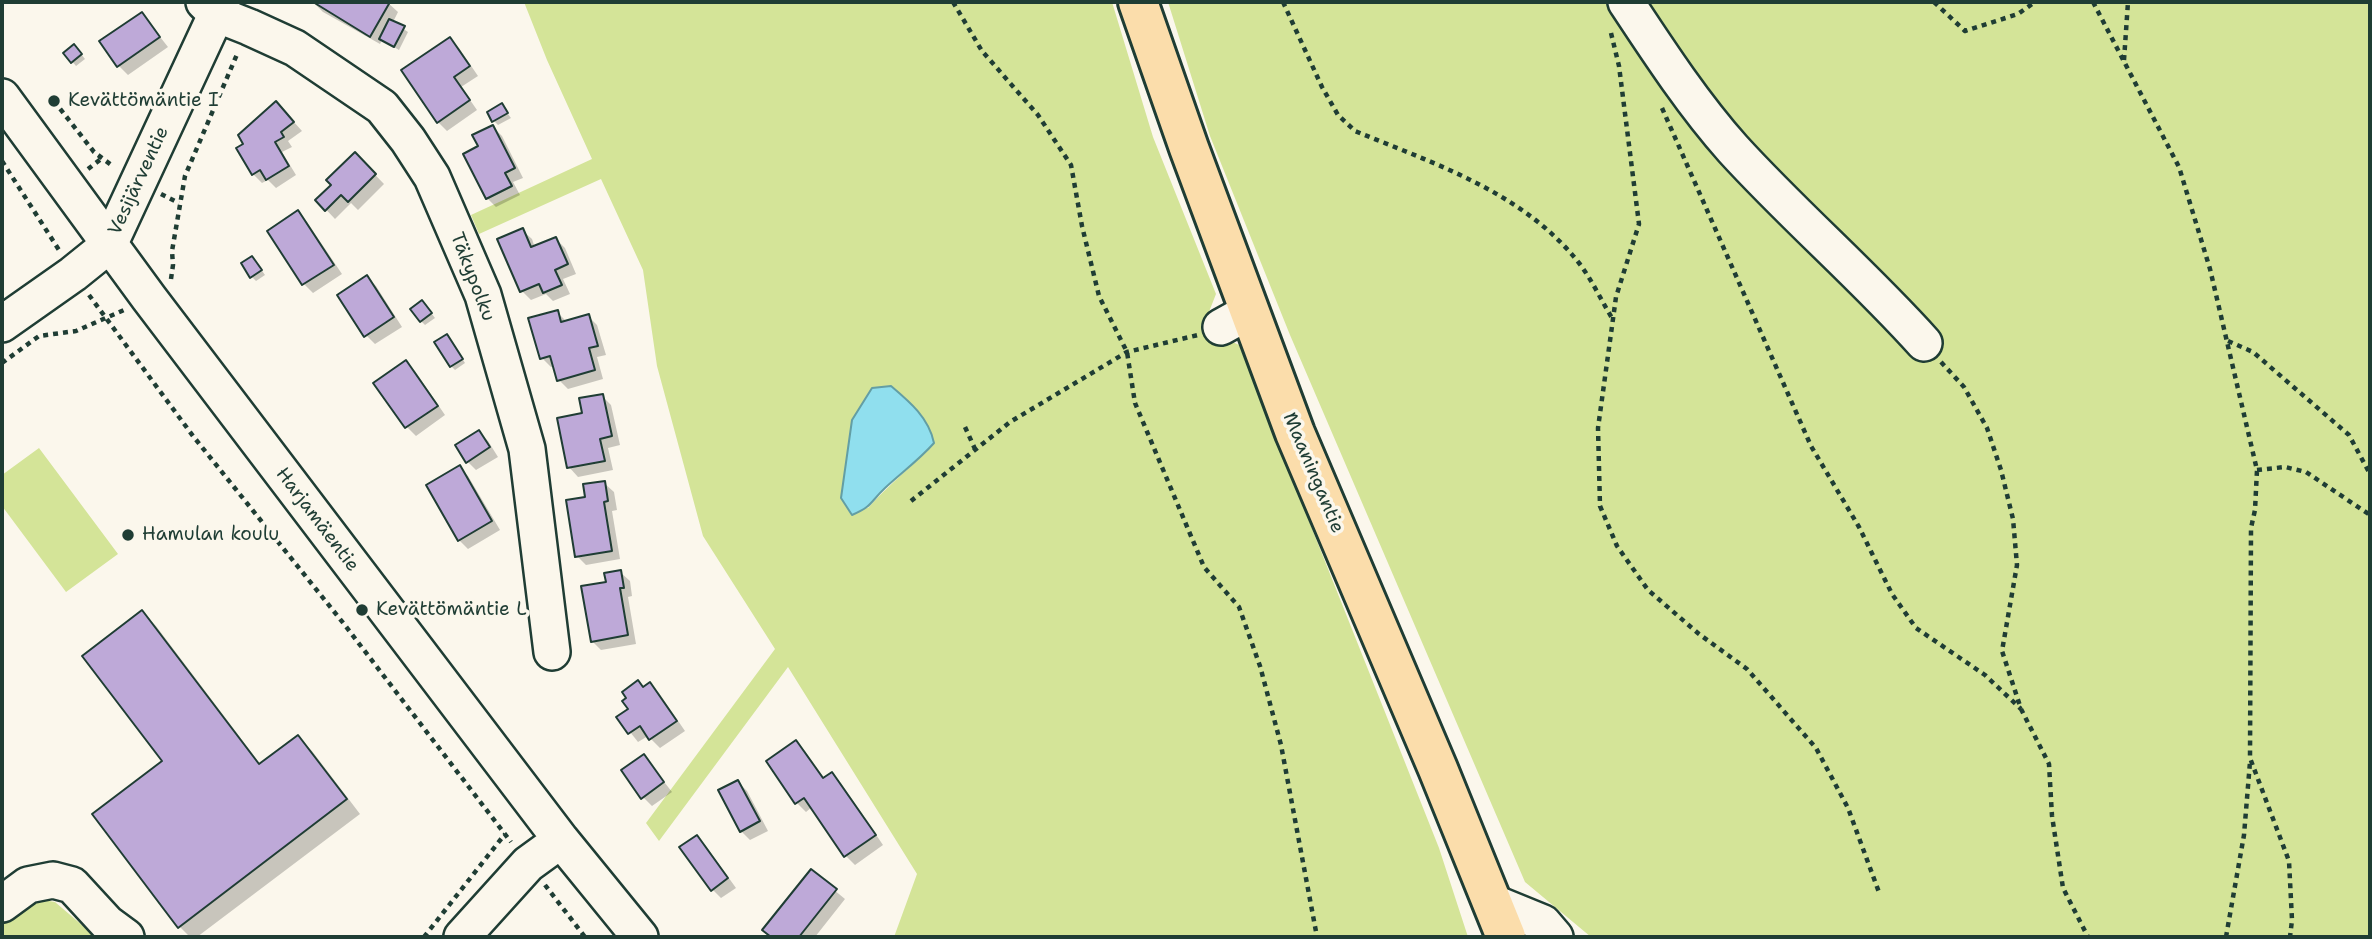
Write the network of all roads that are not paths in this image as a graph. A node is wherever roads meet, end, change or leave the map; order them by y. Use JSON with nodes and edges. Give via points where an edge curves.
{"nodes":[{"id":1,"x":1138,"y":2,"type":"edge"},
{"id":2,"x":214,"y":6,"type":"edge"},
{"id":3,"x":1618,"y":15,"type":"edge"},
{"id":4,"x":2,"y":97,"type":"edge"},
{"id":5,"x":109,"y":245,"type":"junction"},
{"id":6,"x":2,"y":324,"type":"edge"},
{"id":7,"x":1924,"y":343,"type":"road end"},
{"id":8,"x":552,"y":652,"type":"dead end"},
{"id":9,"x":561,"y":840,"type":"junction"},
{"id":10,"x":2,"y":904,"type":"edge"},
{"id":11,"x":1500,"y":920,"type":"edge"},
{"id":12,"x":126,"y":937,"type":"edge"},
{"id":13,"x":462,"y":937,"type":"edge"},
{"id":14,"x":640,"y":937,"type":"edge"},
{"id":15,"x":1555,"y":937,"type":"edge"}],
"edges":[{"from":1,"to":11,"type":"main road","name":"Maaningantie","via":[[1194,161],[1236,319],[1295,433]]},
{"from":2,"to":5,"type":"street","name":"Vesijärventie"},
{"from":2,"to":8,"type":"street","name":"Täkypolku","via":[[295,48],[382,107],[432,177],[483,295],[527,449]]},
{"from":3,"to":7,"type":"street","via":[[1683,85],[1731,147]]},
{"from":4,"to":5,"type":"street","name":"Harjamäentie"},
{"from":5,"to":6,"type":"street"},
{"from":5,"to":9,"type":"street","name":"Harjamäentie"},
{"from":9,"to":13,"type":"street","via":[[528,864]]},
{"from":9,"to":14,"type":"street","name":"Harjamäentie"},
{"from":10,"to":12,"type":"street","via":[[28,885],[53,880],[72,885]]},
{"from":11,"to":15,"type":"street","via":[[1543,923]]}]}
